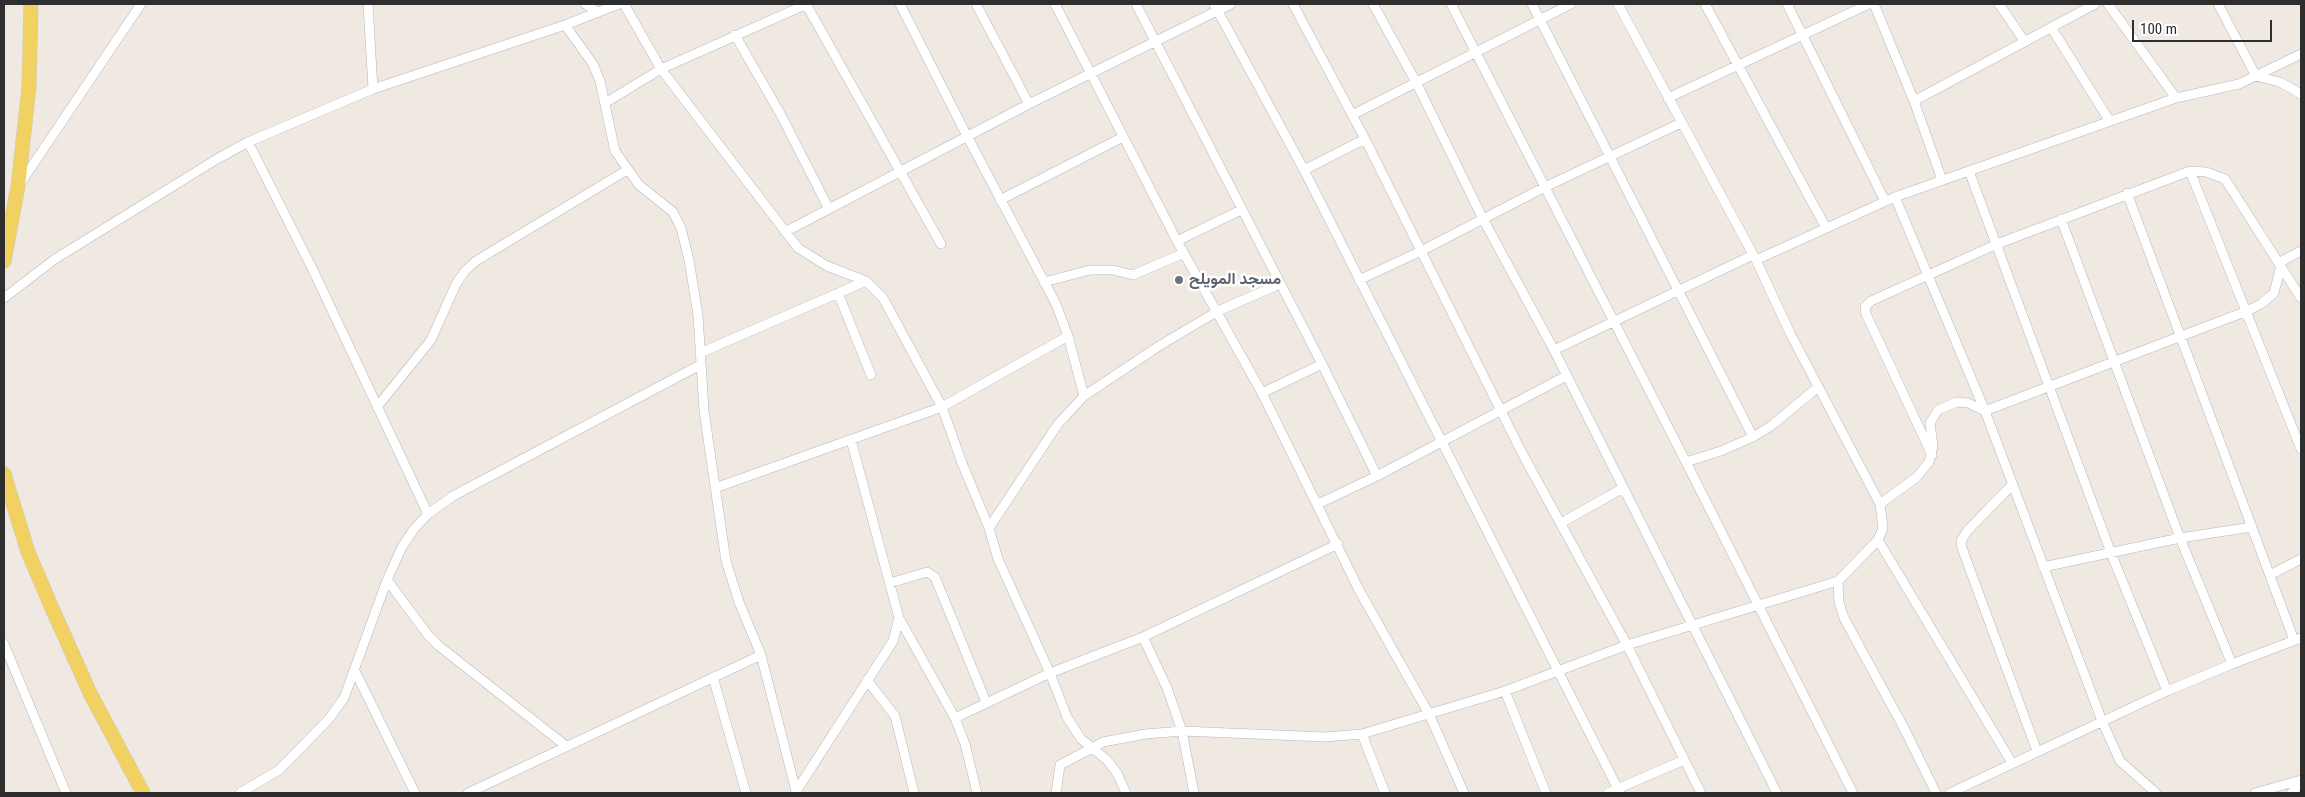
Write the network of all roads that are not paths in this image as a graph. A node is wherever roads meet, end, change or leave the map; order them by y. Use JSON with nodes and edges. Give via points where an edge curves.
{"nodes":[{"id":1,"x":31,"y":4,"type":"edge"},
{"id":2,"x":141,"y":4,"type":"edge"},
{"id":3,"x":368,"y":4,"type":"edge"},
{"id":4,"x":585,"y":4,"type":"edge"},
{"id":5,"x":619,"y":4,"type":"edge"},
{"id":6,"x":624,"y":4,"type":"edge"},
{"id":7,"x":806,"y":4,"type":"edge"},
{"id":8,"x":900,"y":4,"type":"edge"},
{"id":9,"x":976,"y":4,"type":"edge"},
{"id":10,"x":1055,"y":4,"type":"edge"},
{"id":11,"x":1136,"y":4,"type":"edge"},
{"id":12,"x":1231,"y":4,"type":"edge"},
{"id":13,"x":1293,"y":4,"type":"edge"},
{"id":14,"x":1373,"y":4,"type":"edge"},
{"id":15,"x":1451,"y":4,"type":"edge"},
{"id":16,"x":1532,"y":4,"type":"edge"},
{"id":17,"x":1571,"y":4,"type":"edge"},
{"id":18,"x":1618,"y":4,"type":"edge"},
{"id":19,"x":1705,"y":4,"type":"edge"},
{"id":20,"x":1787,"y":4,"type":"edge"},
{"id":21,"x":1869,"y":4,"type":"edge"},
{"id":22,"x":1874,"y":4,"type":"edge"},
{"id":23,"x":1999,"y":4,"type":"edge"},
{"id":24,"x":2095,"y":4,"type":"edge"},
{"id":25,"x":2108,"y":4,"type":"edge"},
{"id":26,"x":2218,"y":4,"type":"edge"},
{"id":27,"x":1216,"y":7,"type":"edge"},
{"id":28,"x":2082,"y":7,"type":"edge"},
{"id":29,"x":598,"y":12,"type":"junction"},
{"id":30,"x":1540,"y":19,"type":"junction"},
{"id":31,"x":565,"y":25,"type":"junction"},
{"id":32,"x":2051,"y":28,"type":"junction"},
{"id":33,"x":1803,"y":34,"type":"junction"},
{"id":34,"x":735,"y":35,"type":"junction"},
{"id":35,"x":1155,"y":42,"type":"junction"},
{"id":36,"x":2024,"y":42,"type":"junction"},
{"id":37,"x":1477,"y":52,"type":"junction"},
{"id":38,"x":2301,"y":54,"type":"edge"},
{"id":39,"x":1738,"y":65,"type":"junction"},
{"id":40,"x":661,"y":70,"type":"junction"},
{"id":41,"x":1091,"y":75,"type":"junction"},
{"id":42,"x":2256,"y":76,"type":"junction"},
{"id":43,"x":1416,"y":82,"type":"junction"},
{"id":44,"x":373,"y":89,"type":"junction"},
{"id":45,"x":2301,"y":94,"type":"edge"},
{"id":46,"x":1668,"y":98,"type":"junction"},
{"id":47,"x":2176,"y":98,"type":"junction"},
{"id":48,"x":1914,"y":101,"type":"junction"},
{"id":49,"x":605,"y":103,"type":"junction"},
{"id":50,"x":1029,"y":104,"type":"junction"},
{"id":51,"x":1352,"y":115,"type":"junction"},
{"id":52,"x":2109,"y":120,"type":"junction"},
{"id":53,"x":1681,"y":123,"type":"junction"},
{"id":54,"x":967,"y":136,"type":"junction"},
{"id":55,"x":1123,"y":136,"type":"junction"},
{"id":56,"x":1365,"y":139,"type":"junction"},
{"id":57,"x":248,"y":142,"type":"junction"},
{"id":58,"x":1610,"y":157,"type":"junction"},
{"id":59,"x":627,"y":170,"type":"junction"},
{"id":60,"x":1304,"y":170,"type":"junction"},
{"id":61,"x":1970,"y":171,"type":"junction"},
{"id":62,"x":2190,"y":171,"type":"junction"},
{"id":63,"x":900,"y":173,"type":"junction"},
{"id":64,"x":1942,"y":180,"type":"junction"},
{"id":65,"x":18,"y":186,"type":"junction"},
{"id":66,"x":1545,"y":187,"type":"junction"},
{"id":67,"x":2126,"y":193,"type":"junction"},
{"id":68,"x":1895,"y":197,"type":"junction"},
{"id":69,"x":1000,"y":200,"type":"junction"},
{"id":70,"x":1885,"y":201,"type":"junction"},
{"id":71,"x":829,"y":209,"type":"junction"},
{"id":72,"x":1240,"y":210,"type":"junction"},
{"id":73,"x":1484,"y":219,"type":"junction"},
{"id":74,"x":2061,"y":219,"type":"junction"},
{"id":75,"x":1826,"y":228,"type":"junction"},
{"id":76,"x":7,"y":231,"type":"edge"},
{"id":77,"x":785,"y":232,"type":"junction"},
{"id":78,"x":1177,"y":241,"type":"junction"},
{"id":79,"x":941,"y":244,"type":"dead end"},
{"id":80,"x":1997,"y":244,"type":"junction"},
{"id":81,"x":1421,"y":251,"type":"junction"},
{"id":82,"x":2301,"y":251,"type":"edge"},
{"id":83,"x":1184,"y":254,"type":"junction"},
{"id":84,"x":1754,"y":258,"type":"junction"},
{"id":85,"x":4,"y":261,"type":"edge"},
{"id":86,"x":2280,"y":265,"type":"junction"},
{"id":87,"x":1928,"y":275,"type":"junction"},
{"id":88,"x":1359,"y":280,"type":"junction"},
{"id":89,"x":866,"y":281,"type":"junction"},
{"id":90,"x":1044,"y":282,"type":"junction"},
{"id":91,"x":1280,"y":284,"type":"junction"},
{"id":92,"x":1677,"y":292,"type":"junction"},
{"id":93,"x":838,"y":293,"type":"junction"},
{"id":94,"x":4,"y":298,"type":"edge"},
{"id":95,"x":2301,"y":298,"type":"edge"},
{"id":96,"x":1218,"y":311,"type":"junction"},
{"id":97,"x":2246,"y":312,"type":"junction"},
{"id":98,"x":1615,"y":322,"type":"junction"},
{"id":99,"x":1068,"y":336,"type":"junction"},
{"id":100,"x":2180,"y":337,"type":"junction"},
{"id":101,"x":1554,"y":350,"type":"junction"},
{"id":102,"x":700,"y":353,"type":"junction"},
{"id":103,"x":2115,"y":362,"type":"junction"},
{"id":104,"x":1322,"y":364,"type":"junction"},
{"id":105,"x":700,"y":365,"type":"junction"},
{"id":106,"x":871,"y":375,"type":"dead end"},
{"id":107,"x":1566,"y":376,"type":"junction"},
{"id":108,"x":2050,"y":386,"type":"junction"},
{"id":109,"x":1818,"y":387,"type":"junction"},
{"id":110,"x":1262,"y":393,"type":"junction"},
{"id":111,"x":1084,"y":396,"type":"junction"},
{"id":112,"x":942,"y":406,"type":"junction"},
{"id":113,"x":377,"y":407,"type":"junction"},
{"id":114,"x":1502,"y":409,"type":"junction"},
{"id":115,"x":1985,"y":411,"type":"junction"},
{"id":116,"x":1753,"y":437,"type":"junction"},
{"id":117,"x":851,"y":440,"type":"junction"},
{"id":118,"x":1442,"y":440,"type":"junction"},
{"id":119,"x":2301,"y":450,"type":"edge"},
{"id":120,"x":1932,"y":455,"type":"junction"},
{"id":121,"x":1686,"y":462,"type":"junction"},
{"id":122,"x":4,"y":474,"type":"edge"},
{"id":123,"x":1377,"y":476,"type":"junction"},
{"id":124,"x":2012,"y":485,"type":"junction"},
{"id":125,"x":715,"y":488,"type":"junction"},
{"id":126,"x":1623,"y":488,"type":"junction"},
{"id":127,"x":1318,"y":504,"type":"junction"},
{"id":128,"x":1880,"y":504,"type":"junction"},
{"id":129,"x":428,"y":514,"type":"junction"},
{"id":130,"x":1561,"y":523,"type":"junction"},
{"id":131,"x":2252,"y":527,"type":"junction"},
{"id":132,"x":989,"y":528,"type":"junction"},
{"id":133,"x":2180,"y":538,"type":"junction"},
{"id":134,"x":1878,"y":540,"type":"junction"},
{"id":135,"x":1338,"y":544,"type":"junction"},
{"id":136,"x":2111,"y":553,"type":"junction"},
{"id":137,"x":2301,"y":559,"type":"edge"},
{"id":138,"x":2043,"y":567,"type":"junction"},
{"id":139,"x":2270,"y":575,"type":"junction"},
{"id":140,"x":387,"y":580,"type":"junction"},
{"id":141,"x":1838,"y":581,"type":"junction"},
{"id":142,"x":890,"y":583,"type":"junction"},
{"id":143,"x":1759,"y":604,"type":"junction"},
{"id":144,"x":899,"y":618,"type":"junction"},
{"id":145,"x":1690,"y":624,"type":"junction"},
{"id":146,"x":1142,"y":637,"type":"junction"},
{"id":147,"x":2298,"y":639,"type":"edge"},
{"id":148,"x":4,"y":644,"type":"edge"},
{"id":149,"x":1626,"y":645,"type":"junction"},
{"id":150,"x":762,"y":655,"type":"junction"},
{"id":151,"x":2232,"y":664,"type":"junction"},
{"id":152,"x":355,"y":671,"type":"junction"},
{"id":153,"x":1559,"y":671,"type":"junction"},
{"id":154,"x":1050,"y":673,"type":"junction"},
{"id":155,"x":713,"y":677,"type":"junction"},
{"id":156,"x":867,"y":680,"type":"junction"},
{"id":157,"x":1505,"y":691,"type":"junction"},
{"id":158,"x":2167,"y":691,"type":"junction"},
{"id":159,"x":986,"y":702,"type":"junction"},
{"id":160,"x":1430,"y":714,"type":"junction"},
{"id":161,"x":955,"y":718,"type":"junction"},
{"id":162,"x":2102,"y":721,"type":"junction"},
{"id":163,"x":1182,"y":731,"type":"junction"},
{"id":164,"x":1362,"y":734,"type":"junction"},
{"id":165,"x":566,"y":746,"type":"junction"},
{"id":166,"x":1091,"y":747,"type":"junction"},
{"id":167,"x":2037,"y":751,"type":"junction"},
{"id":168,"x":1684,"y":760,"type":"junction"},
{"id":169,"x":2012,"y":764,"type":"junction"},
{"id":170,"x":2301,"y":782,"type":"edge"},
{"id":171,"x":1619,"y":791,"type":"edge"},
{"id":172,"x":795,"y":792,"type":"edge"},
{"id":173,"x":66,"y":793,"type":"edge"},
{"id":174,"x":143,"y":793,"type":"edge"},
{"id":175,"x":240,"y":793,"type":"edge"},
{"id":176,"x":415,"y":793,"type":"edge"},
{"id":177,"x":468,"y":793,"type":"edge"},
{"id":178,"x":746,"y":793,"type":"edge"},
{"id":179,"x":914,"y":793,"type":"edge"},
{"id":180,"x":977,"y":793,"type":"edge"},
{"id":181,"x":1056,"y":793,"type":"edge"},
{"id":182,"x":1126,"y":793,"type":"edge"},
{"id":183,"x":1194,"y":793,"type":"edge"},
{"id":184,"x":1384,"y":793,"type":"edge"},
{"id":185,"x":1464,"y":793,"type":"edge"},
{"id":186,"x":1546,"y":793,"type":"edge"},
{"id":187,"x":1608,"y":793,"type":"edge"},
{"id":188,"x":1701,"y":793,"type":"edge"},
{"id":189,"x":1777,"y":793,"type":"edge"},
{"id":190,"x":1853,"y":793,"type":"edge"},
{"id":191,"x":1936,"y":793,"type":"edge"},
{"id":192,"x":1950,"y":793,"type":"edge"},
{"id":193,"x":2156,"y":793,"type":"edge"},
{"id":194,"x":2255,"y":793,"type":"edge"},
{"id":195,"x":2291,"y":793,"type":"edge"}],
"edges":[{"from":1,"to":65,"type":"main road","via":[[29,87]]},
{"from":2,"to":65,"type":"street"},
{"from":3,"to":44,"type":"street"},
{"from":4,"to":29,"type":"street"},
{"from":5,"to":29,"type":"street"},
{"from":6,"to":40,"type":"street"},
{"from":7,"to":34,"type":"street"},
{"from":7,"to":63,"type":"street"},
{"from":8,"to":54,"type":"street"},
{"from":9,"to":50,"type":"street"},
{"from":10,"to":41,"type":"street"},
{"from":11,"to":35,"type":"street"},
{"from":12,"to":27,"type":"street"},
{"from":13,"to":51,"type":"street"},
{"from":14,"to":43,"type":"street"},
{"from":15,"to":37,"type":"street"},
{"from":16,"to":30,"type":"street"},
{"from":17,"to":30,"type":"street"},
{"from":18,"to":46,"type":"street"},
{"from":19,"to":39,"type":"street"},
{"from":20,"to":33,"type":"street"},
{"from":21,"to":33,"type":"street"},
{"from":22,"to":48,"type":"street"},
{"from":23,"to":36,"type":"street"},
{"from":24,"to":28,"type":"street"},
{"from":25,"to":47,"type":"street"},
{"from":26,"to":42,"type":"street"},
{"from":27,"to":35,"type":"street"},
{"from":27,"to":60,"type":"street"},
{"from":28,"to":32,"type":"street"},
{"from":29,"to":31,"type":"street"},
{"from":30,"to":37,"type":"street"},
{"from":30,"to":58,"type":"street"},
{"from":31,"to":44,"type":"street"},
{"from":31,"to":49,"type":"street","via":[[593,64]]},
{"from":32,"to":36,"type":"street"},
{"from":32,"to":52,"type":"street"},
{"from":33,"to":39,"type":"street"},
{"from":33,"to":70,"type":"street"},
{"from":34,"to":40,"type":"street"},
{"from":34,"to":71,"type":"street"},
{"from":35,"to":41,"type":"street"},
{"from":35,"to":72,"type":"street"},
{"from":36,"to":48,"type":"street"},
{"from":37,"to":43,"type":"street"},
{"from":37,"to":66,"type":"street"},
{"from":38,"to":42,"type":"street"},
{"from":39,"to":46,"type":"street"},
{"from":39,"to":75,"type":"street"},
{"from":40,"to":49,"type":"street"},
{"from":40,"to":77,"type":"street"},
{"from":41,"to":50,"type":"street"},
{"from":41,"to":55,"type":"street"},
{"from":42,"to":45,"type":"street","via":[[2280,82]]},
{"from":42,"to":47,"type":"street","via":[[2239,84]]},
{"from":43,"to":51,"type":"street"},
{"from":43,"to":73,"type":"street"},
{"from":44,"to":57,"type":"street"},
{"from":46,"to":53,"type":"street"},
{"from":47,"to":52,"type":"street"},
{"from":48,"to":64,"type":"street"},
{"from":49,"to":59,"type":"street","via":[[615,151]]},
{"from":50,"to":54,"type":"street"},
{"from":51,"to":56,"type":"street"},
{"from":52,"to":61,"type":"street"},
{"from":53,"to":58,"type":"street"},
{"from":53,"to":84,"type":"street"},
{"from":54,"to":63,"type":"street"},
{"from":54,"to":69,"type":"street"},
{"from":55,"to":69,"type":"street"},
{"from":55,"to":78,"type":"street"},
{"from":56,"to":60,"type":"street"},
{"from":56,"to":81,"type":"street"},
{"from":57,"to":94,"type":"street","via":[[216,158],[55,259]]},
{"from":57,"to":113,"type":"street"},
{"from":58,"to":66,"type":"street"},
{"from":58,"to":92,"type":"street"},
{"from":59,"to":102,"type":"street","via":[[639,186],[673,212],[681,228],[698,315]]},
{"from":59,"to":113,"type":"street","via":[[476,261],[465,271],[431,340]]},
{"from":60,"to":88,"type":"street"},
{"from":61,"to":64,"type":"street"},
{"from":61,"to":80,"type":"street"},
{"from":62,"to":67,"type":"street"},
{"from":62,"to":86,"type":"street","via":[[2206,172],[2225,179]]},
{"from":62,"to":97,"type":"street"},
{"from":63,"to":71,"type":"street"},
{"from":63,"to":79,"type":"street"},
{"from":64,"to":68,"type":"street"},
{"from":65,"to":76,"type":"main road"},
{"from":66,"to":73,"type":"street"},
{"from":66,"to":98,"type":"street"},
{"from":67,"to":74,"type":"street"},
{"from":67,"to":100,"type":"street"},
{"from":68,"to":70,"type":"street"},
{"from":68,"to":87,"type":"street"},
{"from":69,"to":90,"type":"street"},
{"from":70,"to":75,"type":"street"},
{"from":71,"to":77,"type":"street"},
{"from":72,"to":78,"type":"street"},
{"from":72,"to":91,"type":"street"},
{"from":73,"to":81,"type":"street"},
{"from":73,"to":101,"type":"street"},
{"from":74,"to":80,"type":"street"},
{"from":74,"to":103,"type":"street"},
{"from":75,"to":84,"type":"street"},
{"from":76,"to":85,"type":"main road"},
{"from":77,"to":89,"type":"street","via":[[813,259]]},
{"from":78,"to":83,"type":"street"},
{"from":80,"to":87,"type":"street"},
{"from":80,"to":108,"type":"street"},
{"from":81,"to":88,"type":"street"},
{"from":81,"to":114,"type":"street"},
{"from":82,"to":86,"type":"street","via":[[2286,257]]},
{"from":83,"to":90,"type":"street","via":[[1133,275],[1113,270],[1090,270]]},
{"from":83,"to":96,"type":"street"},
{"from":84,"to":92,"type":"street"},
{"from":84,"to":109,"type":"street"},
{"from":86,"to":95,"type":"street"},
{"from":86,"to":97,"type":"street","via":[[2274,293]]},
{"from":87,"to":115,"type":"street"},
{"from":87,"to":120,"type":"street","via":[[1871,301],[1865,310]]},
{"from":88,"to":118,"type":"street"},
{"from":89,"to":93,"type":"street"},
{"from":89,"to":112,"type":"street","via":[[883,298]]},
{"from":90,"to":99,"type":"street"},
{"from":91,"to":96,"type":"street"},
{"from":91,"to":104,"type":"street"},
{"from":92,"to":98,"type":"street"},
{"from":92,"to":116,"type":"street"},
{"from":93,"to":102,"type":"street"},
{"from":93,"to":106,"type":"street"},
{"from":96,"to":110,"type":"street"},
{"from":96,"to":111,"type":"street"},
{"from":97,"to":100,"type":"street"},
{"from":97,"to":119,"type":"street"},
{"from":98,"to":101,"type":"street"},
{"from":98,"to":121,"type":"street"},
{"from":99,"to":111,"type":"street"},
{"from":99,"to":112,"type":"street"},
{"from":100,"to":103,"type":"street"},
{"from":100,"to":131,"type":"street"},
{"from":101,"to":107,"type":"street"},
{"from":102,"to":105,"type":"street"},
{"from":103,"to":108,"type":"street"},
{"from":103,"to":133,"type":"street"},
{"from":104,"to":110,"type":"street"},
{"from":104,"to":123,"type":"street"},
{"from":105,"to":125,"type":"street"},
{"from":105,"to":129,"type":"street","via":[[453,496]]},
{"from":107,"to":114,"type":"street"},
{"from":107,"to":126,"type":"street"},
{"from":108,"to":115,"type":"street"},
{"from":108,"to":136,"type":"street"},
{"from":109,"to":116,"type":"street"},
{"from":109,"to":128,"type":"street"},
{"from":110,"to":127,"type":"street"},
{"from":111,"to":132,"type":"street","via":[[1058,424]]},
{"from":112,"to":117,"type":"street"},
{"from":112,"to":132,"type":"street"},
{"from":113,"to":129,"type":"street"},
{"from":114,"to":118,"type":"street"},
{"from":114,"to":130,"type":"street"},
{"from":115,"to":120,"type":"street","via":[[1957,402],[1938,410],[1930,423]]},
{"from":115,"to":124,"type":"street"},
{"from":116,"to":121,"type":"street"},
{"from":117,"to":125,"type":"street"},
{"from":117,"to":142,"type":"street"},
{"from":118,"to":123,"type":"street"},
{"from":118,"to":153,"type":"street"},
{"from":120,"to":128,"type":"street","via":[[1917,477]]},
{"from":121,"to":143,"type":"street"},
{"from":122,"to":174,"type":"main road","via":[[28,552],[51,606],[90,693]]},
{"from":123,"to":127,"type":"street"},
{"from":124,"to":138,"type":"street"},
{"from":124,"to":167,"type":"street","via":[[1964,535],[1962,548]]},
{"from":125,"to":150,"type":"street","via":[[726,561],[739,602]]},
{"from":126,"to":130,"type":"street"},
{"from":126,"to":145,"type":"street"},
{"from":127,"to":135,"type":"street"},
{"from":128,"to":134,"type":"street","via":[[1883,528]]},
{"from":129,"to":140,"type":"street","via":[[402,547]]},
{"from":130,"to":149,"type":"street"},
{"from":131,"to":133,"type":"street"},
{"from":131,"to":139,"type":"street"},
{"from":132,"to":154,"type":"street","via":[[998,559]]},
{"from":133,"to":136,"type":"street"},
{"from":133,"to":151,"type":"street"},
{"from":134,"to":141,"type":"street"},
{"from":134,"to":169,"type":"street"},
{"from":135,"to":146,"type":"street"},
{"from":135,"to":160,"type":"street","via":[[1359,590]]},
{"from":136,"to":138,"type":"street"},
{"from":136,"to":158,"type":"street"},
{"from":137,"to":139,"type":"street"},
{"from":138,"to":162,"type":"street"},
{"from":139,"to":147,"type":"street"},
{"from":140,"to":152,"type":"street"},
{"from":140,"to":165,"type":"street","via":[[439,646]]},
{"from":141,"to":143,"type":"street"},
{"from":141,"to":191,"type":"street","via":[[1844,618]]},
{"from":142,"to":144,"type":"street"},
{"from":142,"to":159,"type":"street","via":[[927,572],[935,576]]},
{"from":143,"to":145,"type":"street"},
{"from":143,"to":190,"type":"street"},
{"from":144,"to":156,"type":"street","via":[[892,641]]},
{"from":144,"to":161,"type":"street"},
{"from":145,"to":149,"type":"street"},
{"from":145,"to":189,"type":"street"},
{"from":146,"to":154,"type":"street"},
{"from":146,"to":163,"type":"street"},
{"from":147,"to":151,"type":"street"},
{"from":148,"to":173,"type":"street"},
{"from":149,"to":153,"type":"street"},
{"from":149,"to":168,"type":"street"},
{"from":150,"to":155,"type":"street"},
{"from":150,"to":172,"type":"street"},
{"from":151,"to":158,"type":"street"},
{"from":152,"to":175,"type":"street","via":[[344,698],[328,720],[279,770]]},
{"from":152,"to":176,"type":"street"},
{"from":153,"to":157,"type":"street"},
{"from":153,"to":171,"type":"street"},
{"from":154,"to":159,"type":"street"},
{"from":154,"to":166,"type":"street","via":[[1075,732]]},
{"from":155,"to":165,"type":"street"},
{"from":155,"to":178,"type":"street"},
{"from":156,"to":172,"type":"street"},
{"from":156,"to":179,"type":"street","via":[[895,716]]},
{"from":157,"to":160,"type":"street"},
{"from":157,"to":186,"type":"street"},
{"from":158,"to":162,"type":"street"},
{"from":159,"to":161,"type":"street"},
{"from":160,"to":164,"type":"street"},
{"from":160,"to":185,"type":"street"},
{"from":161,"to":180,"type":"street"},
{"from":162,"to":167,"type":"street"},
{"from":162,"to":193,"type":"street","via":[[2120,761]]},
{"from":163,"to":164,"type":"street","via":[[1325,737]]},
{"from":163,"to":166,"type":"street","via":[[1126,737]]},
{"from":163,"to":183,"type":"street"},
{"from":164,"to":184,"type":"street"},
{"from":165,"to":177,"type":"street"},
{"from":166,"to":181,"type":"street","via":[[1060,765]]},
{"from":166,"to":182,"type":"street","via":[[1117,773]]},
{"from":167,"to":169,"type":"street"},
{"from":168,"to":171,"type":"street"},
{"from":168,"to":188,"type":"street"},
{"from":169,"to":192,"type":"street"},
{"from":170,"to":194,"type":"street"},
{"from":170,"to":195,"type":"street"},
{"from":171,"to":187,"type":"street"}]}
